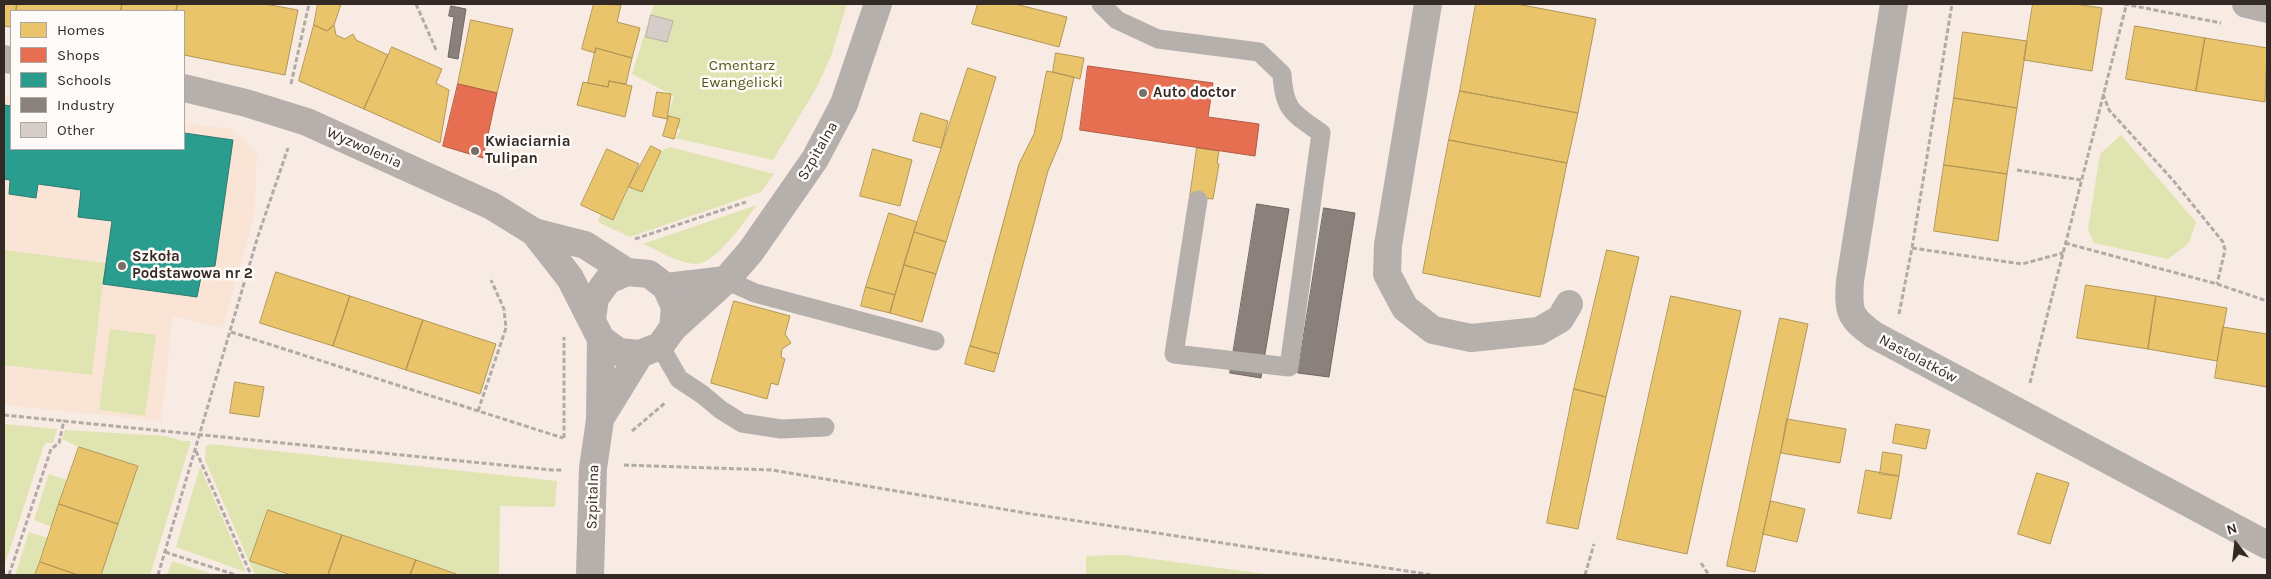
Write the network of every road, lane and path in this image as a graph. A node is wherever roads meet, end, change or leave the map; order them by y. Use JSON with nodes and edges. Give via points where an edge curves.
{"nodes":[{"id":1,"x":309,"y":4,"type":"edge"},
{"id":2,"x":416,"y":4,"type":"edge"},
{"id":3,"x":878,"y":4,"type":"edge"},
{"id":4,"x":1101,"y":4,"type":"edge"},
{"id":5,"x":1428,"y":4,"type":"edge"},
{"id":6,"x":1894,"y":4,"type":"edge"},
{"id":7,"x":1952,"y":4,"type":"edge"},
{"id":8,"x":2246,"y":4,"type":"edge"},
{"id":9,"x":2125,"y":5,"type":"edge"},
{"id":10,"x":2267,"y":9,"type":"edge"},
{"id":11,"x":2228,"y":24,"type":"dead end"},
{"id":12,"x":437,"y":52,"type":"dead end"},
{"id":13,"x":291,"y":86,"type":"dead end"},
{"id":14,"x":185,"y":88,"type":"edge"},
{"id":15,"x":2103,"y":94,"type":"junction"},
{"id":16,"x":289,"y":144,"type":"dead end"},
{"id":17,"x":2017,"y":170,"type":"dead end"},
{"id":18,"x":2081,"y":180,"type":"junction"},
{"id":19,"x":750,"y":200,"type":"dead end"},
{"id":20,"x":1198,"y":200,"type":"dead end"},
{"id":21,"x":534,"y":232,"type":"junction"},
{"id":22,"x":634,"y":239,"type":"dead end"},
{"id":23,"x":2065,"y":243,"type":"junction"},
{"id":24,"x":1912,"y":248,"type":"junction"},
{"id":25,"x":2062,"y":253,"type":"junction"},
{"id":26,"x":627,"y":272,"type":"junction"},
{"id":27,"x":491,"y":280,"type":"dead end"},
{"id":28,"x":726,"y":280,"type":"junction"},
{"id":29,"x":2217,"y":284,"type":"junction"},
{"id":30,"x":666,"y":287,"type":"junction"},
{"id":31,"x":2267,"y":301,"type":"edge"},
{"id":32,"x":1569,"y":304,"type":"dead end"},
{"id":33,"x":1898,"y":315,"type":"dead end"},
{"id":34,"x":564,"y":328,"type":"dead end"},
{"id":35,"x":597,"y":329,"type":"junction"},
{"id":36,"x":231,"y":332,"type":"junction"},
{"id":37,"x":935,"y":341,"type":"dead end"},
{"id":38,"x":658,"y":343,"type":"junction"},
{"id":39,"x":679,"y":380,"type":"junction"},
{"id":40,"x":2030,"y":386,"type":"dead end"},
{"id":41,"x":478,"y":411,"type":"junction"},
{"id":42,"x":4,"y":415,"type":"edge"},
{"id":43,"x":64,"y":420,"type":"junction"},
{"id":44,"x":600,"y":420,"type":"junction"},
{"id":45,"x":825,"y":427,"type":"dead end"},
{"id":46,"x":629,"y":433,"type":"dead end"},
{"id":47,"x":200,"y":435,"type":"junction"},
{"id":48,"x":564,"y":438,"type":"junction"},
{"id":49,"x":564,"y":446,"type":"dead end"},
{"id":50,"x":196,"y":450,"type":"junction"},
{"id":51,"x":564,"y":462,"type":"dead end"},
{"id":52,"x":593,"y":468,"type":"junction"},
{"id":53,"x":1594,"y":544,"type":"dead end"},
{"id":54,"x":2267,"y":545,"type":"edge"},
{"id":55,"x":165,"y":552,"type":"junction"},
{"id":56,"x":1701,"y":563,"type":"dead end"},
{"id":57,"x":10,"y":575,"type":"edge"},
{"id":58,"x":158,"y":575,"type":"edge"},
{"id":59,"x":236,"y":575,"type":"edge"},
{"id":60,"x":251,"y":575,"type":"edge"},
{"id":61,"x":590,"y":575,"type":"edge"},
{"id":62,"x":1433,"y":575,"type":"edge"},
{"id":63,"x":1585,"y":575,"type":"edge"},
{"id":64,"x":1709,"y":575,"type":"edge"}],
"edges":[{"from":1,"to":13,"type":"path"},
{"from":2,"to":12,"type":"path"},
{"from":3,"to":28,"type":"street","name":"Szpitalna","via":[[844,104],[815,159],[773,222]]},
{"from":4,"to":20,"type":"lane","via":[[1117,20],[1158,39],[1258,52],[1282,74],[1284,96],[1292,112],[1321,133],[1290,367],[1174,354]]},
{"from":5,"to":32,"type":"street","via":[[1388,245],[1387,274],[1405,308],[1433,330],[1471,338],[1539,331],[1560,319]]},
{"from":6,"to":54,"type":"street","name":"Nastolatków","via":[[1850,281],[1852,315],[1874,335]]},
{"from":7,"to":24,"type":"path"},
{"from":8,"to":10,"type":"street"},
{"from":9,"to":11,"type":"path"},
{"from":9,"to":15,"type":"path"},
{"from":14,"to":21,"type":"street","name":"Wyzwolenia","via":[[307,122],[492,206]]},
{"from":15,"to":18,"type":"path"},
{"from":15,"to":29,"type":"path","via":[[2108,110],[2172,179],[2223,242],[2225,250]]},
{"from":16,"to":36,"type":"path"},
{"from":17,"to":18,"type":"path"},
{"from":18,"to":23,"type":"path"},
{"from":19,"to":22,"type":"path"},
{"from":21,"to":26,"type":"street","name":"Wyzwolenia","via":[[585,245]]},
{"from":21,"to":35,"type":"street","name":"Wyzwolenia","via":[[570,278]]},
{"from":23,"to":25,"type":"path"},
{"from":23,"to":29,"type":"path"},
{"from":24,"to":25,"type":"path","via":[[2022,264]]},
{"from":24,"to":33,"type":"path"},
{"from":25,"to":40,"type":"path"},
{"from":26,"to":30,"type":"street","via":[[649,274]]},
{"from":26,"to":35,"type":"street","via":[[608,280],[595,298]]},
{"from":27,"to":41,"type":"path","via":[[504,309],[506,328]]},
{"from":28,"to":30,"type":"street"},
{"from":28,"to":37,"type":"lane","via":[[755,293]]},
{"from":28,"to":38,"type":"street","name":"Szpitalna"},
{"from":29,"to":31,"type":"path"},
{"from":30,"to":38,"type":"street","via":[[675,307]]},
{"from":34,"to":48,"type":"path"},
{"from":35,"to":38,"type":"street","via":[[619,352]]},
{"from":35,"to":44,"type":"street","name":"Szpitalna"},
{"from":36,"to":41,"type":"path"},
{"from":36,"to":47,"type":"path"},
{"from":38,"to":39,"type":"lane"},
{"from":38,"to":44,"type":"street","name":"Szpitalna"},
{"from":39,"to":45,"type":"lane","via":[[742,423],[781,429]]},
{"from":39,"to":46,"type":"path","via":[[674,394]]},
{"from":41,"to":48,"type":"path"},
{"from":42,"to":43,"type":"path"},
{"from":43,"to":47,"type":"path"},
{"from":43,"to":57,"type":"path","via":[[59,443],[51,449]]},
{"from":44,"to":52,"type":"street","name":"Szpitalna"},
{"from":47,"to":50,"type":"path"},
{"from":47,"to":51,"type":"path","via":[[552,470],[565,470]]},
{"from":48,"to":49,"type":"path"},
{"from":50,"to":55,"type":"path"},
{"from":50,"to":60,"type":"path"},
{"from":52,"to":61,"type":"street","name":"Szpitalna"},
{"from":52,"to":62,"type":"path","via":[[635,464],[772,470],[1032,514]]},
{"from":53,"to":63,"type":"path"},
{"from":55,"to":58,"type":"path"},
{"from":55,"to":59,"type":"path"},
{"from":56,"to":64,"type":"path"}]}
